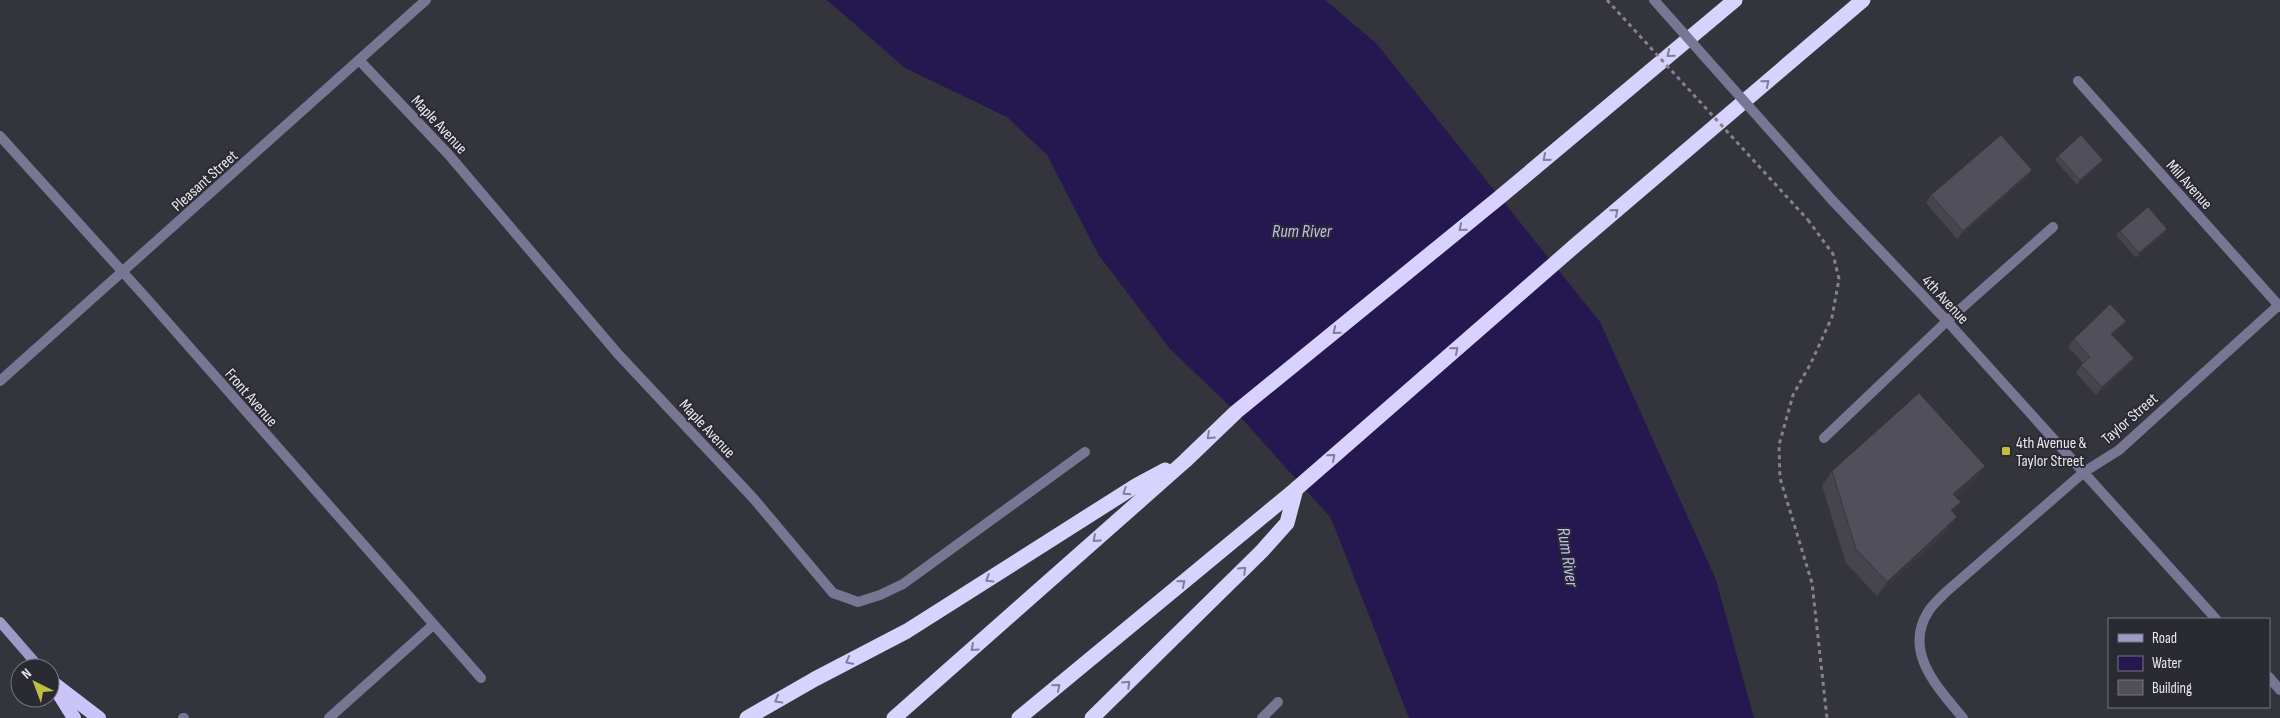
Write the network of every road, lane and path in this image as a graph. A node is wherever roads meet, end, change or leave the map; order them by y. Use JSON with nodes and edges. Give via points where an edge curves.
{"nodes":[{"id":1,"x":426,"y":0,"type":"edge"},
{"id":2,"x":1607,"y":0,"type":"edge"},
{"id":3,"x":1654,"y":0,"type":"edge"},
{"id":4,"x":1734,"y":0,"type":"edge"},
{"id":5,"x":1863,"y":0,"type":"edge"},
{"id":6,"x":360,"y":61,"type":"junction"},
{"id":7,"x":2078,"y":81,"type":"dead end"},
{"id":8,"x":0,"y":136,"type":"edge"},
{"id":9,"x":2053,"y":227,"type":"dead end"},
{"id":10,"x":123,"y":272,"type":"junction"},
{"id":11,"x":2280,"y":306,"type":"edge"},
{"id":12,"x":1947,"y":321,"type":"junction"},
{"id":13,"x":0,"y":381,"type":"edge"},
{"id":14,"x":1824,"y":438,"type":"dead end"},
{"id":15,"x":1085,"y":452,"type":"dead end"},
{"id":16,"x":1184,"y":460,"type":"junction"},
{"id":17,"x":2084,"y":472,"type":"junction"},
{"id":18,"x":1296,"y":489,"type":"junction"},
{"id":19,"x":2215,"y":618,"type":"edge"},
{"id":20,"x":0,"y":622,"type":"edge"},
{"id":21,"x":433,"y":625,"type":"junction"},
{"id":22,"x":31,"y":658,"type":"edge"},
{"id":23,"x":481,"y":678,"type":"dead end"},
{"id":24,"x":2270,"y":678,"type":"edge"},
{"id":25,"x":60,"y":688,"type":"edge"},
{"id":26,"x":2280,"y":690,"type":"edge"},
{"id":27,"x":60,"y":695,"type":"edge"},
{"id":28,"x":1278,"y":702,"type":"dead end"},
{"id":29,"x":74,"y":718,"type":"edge"},
{"id":30,"x":99,"y":718,"type":"edge"},
{"id":31,"x":329,"y":718,"type":"edge"},
{"id":32,"x":747,"y":718,"type":"edge"},
{"id":33,"x":894,"y":718,"type":"edge"},
{"id":34,"x":1020,"y":718,"type":"edge"},
{"id":35,"x":1092,"y":718,"type":"edge"},
{"id":36,"x":1262,"y":718,"type":"edge"},
{"id":37,"x":1827,"y":718,"type":"edge"},
{"id":38,"x":1963,"y":718,"type":"edge"}],
"edges":[{"from":1,"to":6,"type":"street","name":"Pleasant Street"},
{"from":2,"to":37,"type":"path","bridge":true,"via":[[1808,220],[1833,254],[1839,279],[1832,317],[1812,363],[1792,395],[1779,445],[1780,478],[1812,583]]},
{"from":3,"to":12,"type":"street","name":"4th Avenue","bridge":true,"via":[[1832,200]]},
{"from":4,"to":16,"type":"highway","one_way":true,"via":[[1500,197],[1236,412]]},
{"from":18,"to":5,"type":"highway","one_way":true},
{"from":6,"to":10,"type":"street","name":"Pleasant Street"},
{"from":6,"to":15,"type":"street","name":"Maple Avenue","via":[[449,155],[618,354],[754,499],[833,593],[858,602],[902,584]]},
{"from":7,"to":11,"type":"street","name":"Mill Avenue"},
{"from":8,"to":10,"type":"street","name":"Front Avenue"},
{"from":9,"to":12,"type":"street"},
{"from":10,"to":13,"type":"street","name":"Pleasant Street"},
{"from":10,"to":21,"type":"street","name":"Front Avenue"},
{"from":11,"to":17,"type":"street","name":"Taylor Street","via":[[2119,450]]},
{"from":12,"to":14,"type":"street"},
{"from":12,"to":17,"type":"street","name":"4th Avenue"},
{"from":16,"to":32,"type":"highway","one_way":true,"via":[[1137,485],[906,631]]},
{"from":16,"to":33,"type":"highway","one_way":true},
{"from":17,"to":19,"type":"street","name":"4th Avenue"},
{"from":17,"to":38,"type":"street","name":"Taylor Street","via":[[1946,592],[1928,612],[1918,639],[1925,667]]},
{"from":34,"to":18,"type":"highway","one_way":true},
{"from":35,"to":18,"type":"highway","one_way":true,"via":[[1262,552],[1287,523]]},
{"from":20,"to":22,"type":"main road"},
{"from":21,"to":23,"type":"street","name":"Front Avenue"},
{"from":21,"to":31,"type":"street"},
{"from":24,"to":26,"type":"street"},
{"from":25,"to":30,"type":"highway"},
{"from":27,"to":29,"type":"highway"},
{"from":28,"to":36,"type":"street"}]}
